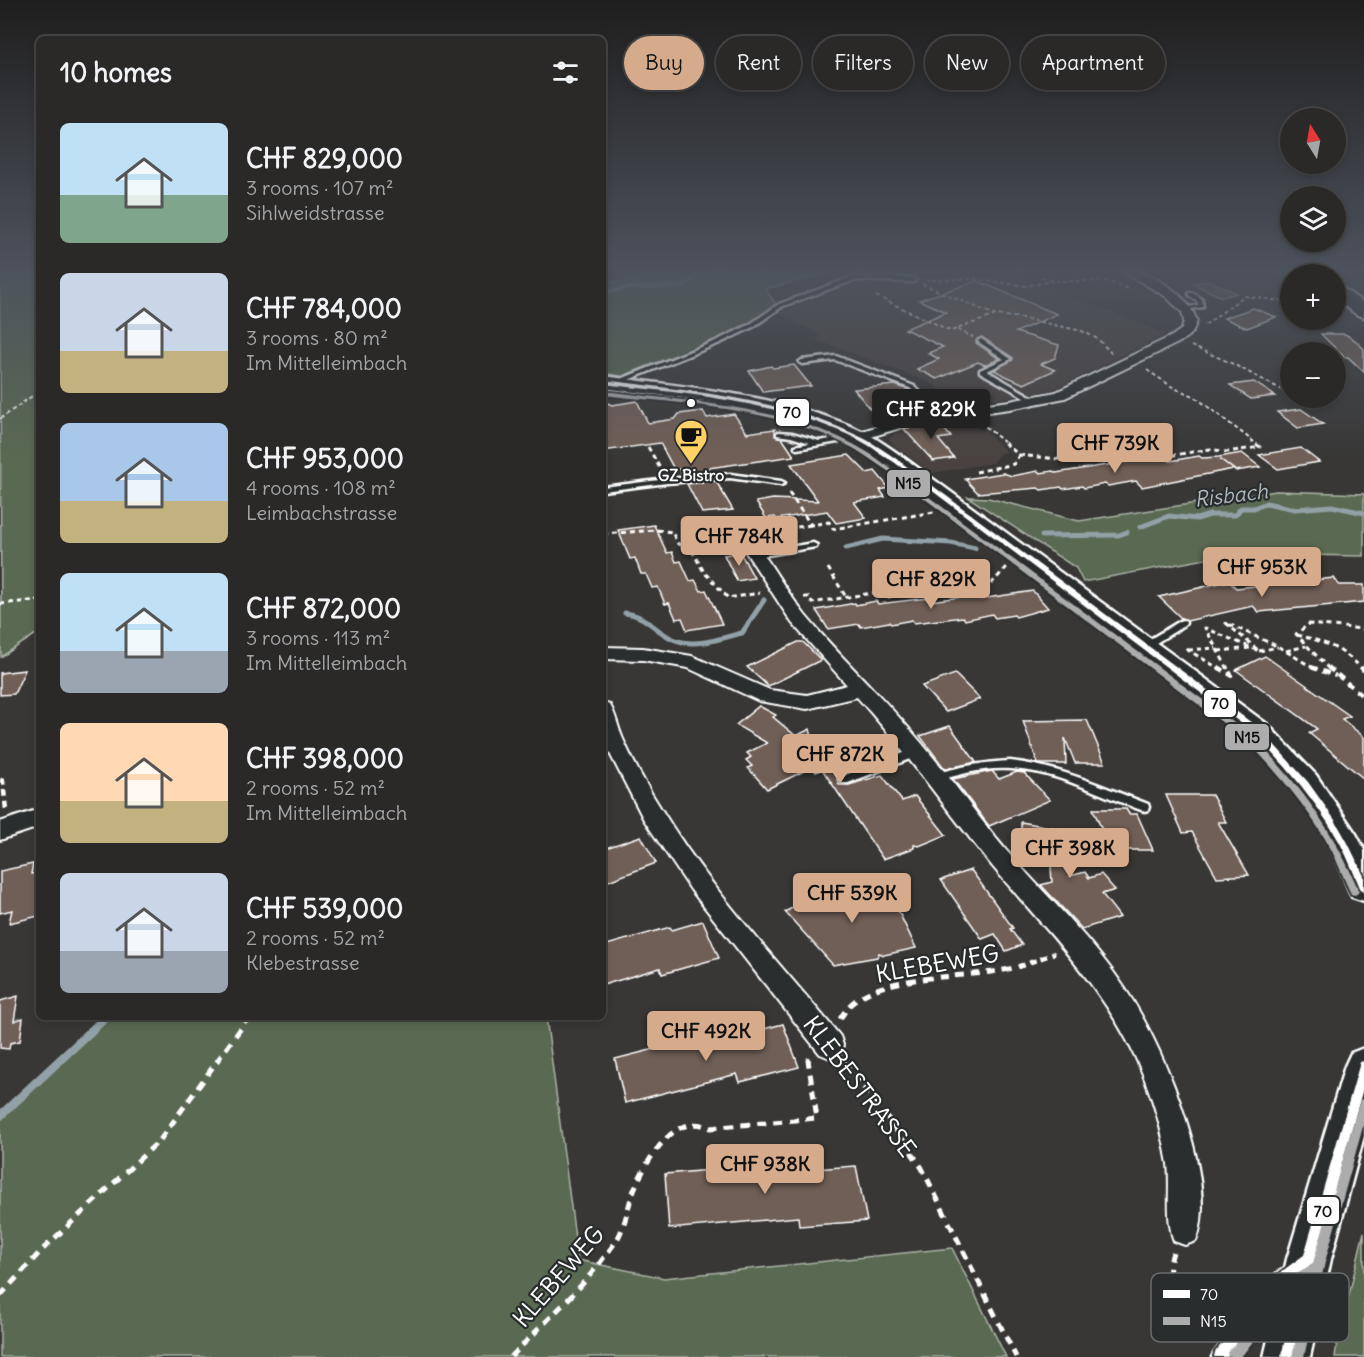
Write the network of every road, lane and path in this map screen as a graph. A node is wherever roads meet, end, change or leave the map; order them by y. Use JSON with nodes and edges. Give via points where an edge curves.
{"nodes":[{"id":1,"x":738,"y":332,"type":"edge"},
{"id":2,"x":1085,"y":332,"type":"edge"},
{"id":3,"x":1183,"y":332,"type":"edge"},
{"id":4,"x":1190,"y":332,"type":"edge"},
{"id":5,"x":1182,"y":335,"type":"junction"},
{"id":6,"x":981,"y":341,"type":"dead end"},
{"id":7,"x":802,"y":362,"type":"dead end"},
{"id":8,"x":1129,"y":363,"type":"junction"},
{"id":9,"x":606,"y":382,"type":"edge"},
{"id":10,"x":629,"y":386,"type":"junction"},
{"id":11,"x":1280,"y":389,"type":"edge"},
{"id":12,"x":36,"y":393,"type":"edge"},
{"id":13,"x":1035,"y":401,"type":"junction"},
{"id":14,"x":965,"y":411,"type":"junction"},
{"id":15,"x":939,"y":414,"type":"junction"},
{"id":16,"x":0,"y":419,"type":"edge"},
{"id":17,"x":779,"y":434,"type":"dead end"},
{"id":18,"x":858,"y":437,"type":"junction"},
{"id":19,"x":821,"y":443,"type":"junction"},
{"id":20,"x":648,"y":447,"type":"dead end"},
{"id":21,"x":797,"y":447,"type":"dead end"},
{"id":22,"x":1019,"y":455,"type":"junction"},
{"id":23,"x":724,"y":466,"type":"dead end"},
{"id":24,"x":976,"y":472,"type":"dead end"},
{"id":25,"x":730,"y":477,"type":"junction"},
{"id":26,"x":667,"y":480,"type":"junction"},
{"id":27,"x":781,"y":483,"type":"joint"},
{"id":28,"x":606,"y":489,"type":"edge"},
{"id":29,"x":943,"y":511,"type":"dead end"},
{"id":30,"x":811,"y":525,"type":"junction"},
{"id":31,"x":606,"y":534,"type":"edge"},
{"id":32,"x":813,"y":545,"type":"dead end"},
{"id":33,"x":754,"y":553,"type":"junction"},
{"id":34,"x":1012,"y":562,"type":"dead end"},
{"id":35,"x":828,"y":568,"type":"dead end"},
{"id":36,"x":770,"y":592,"type":"dead end"},
{"id":37,"x":846,"y":597,"type":"junction"},
{"id":38,"x":36,"y":600,"type":"edge"},
{"id":39,"x":812,"y":603,"type":"dead end"},
{"id":40,"x":0,"y":604,"type":"edge"},
{"id":41,"x":1182,"y":623,"type":"dead end"},
{"id":42,"x":1364,"y":628,"type":"edge"},
{"id":43,"x":1296,"y":634,"type":"junction"},
{"id":44,"x":1153,"y":641,"type":"junction"},
{"id":45,"x":1306,"y":646,"type":"junction"},
{"id":46,"x":1279,"y":647,"type":"junction"},
{"id":47,"x":1252,"y":648,"type":"junction"},
{"id":48,"x":1188,"y":650,"type":"junction"},
{"id":49,"x":1217,"y":650,"type":"junction"},
{"id":50,"x":1259,"y":651,"type":"junction"},
{"id":51,"x":1286,"y":651,"type":"junction"},
{"id":52,"x":606,"y":653,"type":"edge"},
{"id":53,"x":1364,"y":671,"type":"edge"},
{"id":54,"x":1336,"y":676,"type":"junction"},
{"id":55,"x":860,"y":689,"type":"junction"},
{"id":56,"x":1364,"y":697,"type":"edge"},
{"id":57,"x":606,"y":717,"type":"edge"},
{"id":58,"x":917,"y":752,"type":"junction"},
{"id":59,"x":937,"y":777,"type":"junction"},
{"id":60,"x":0,"y":780,"type":"edge"},
{"id":61,"x":844,"y":780,"type":"dead end"},
{"id":62,"x":1144,"y":807,"type":"dead end"},
{"id":63,"x":36,"y":819,"type":"edge"},
{"id":64,"x":4,"y":830,"type":"edge"},
{"id":65,"x":1364,"y":887,"type":"edge"},
{"id":66,"x":1076,"y":945,"type":"junction"},
{"id":67,"x":247,"y":1020,"type":"edge"},
{"id":68,"x":830,"y":1046,"type":"junction"},
{"id":69,"x":1364,"y":1066,"type":"edge"},
{"id":70,"x":810,"y":1076,"type":"dead end"},
{"id":71,"x":1185,"y":1230,"type":"joint"},
{"id":72,"x":1309,"y":1259,"type":"junction"},
{"id":73,"x":1170,"y":1273,"type":"edge"},
{"id":74,"x":1289,"y":1273,"type":"edge"},
{"id":75,"x":1306,"y":1273,"type":"edge"},
{"id":76,"x":0,"y":1296,"type":"edge"},
{"id":77,"x":1232,"y":1342,"type":"edge"},
{"id":78,"x":1290,"y":1342,"type":"edge"},
{"id":79,"x":511,"y":1357,"type":"edge"},
{"id":80,"x":1016,"y":1357,"type":"edge"},
{"id":81,"x":1220,"y":1357,"type":"edge"},
{"id":82,"x":1287,"y":1357,"type":"edge"}],
"edges":[{"from":1,"to":10,"type":"lane","via":[[624,379]]},
{"from":2,"to":8,"type":"path","via":[[1098,339],[1109,353]]},
{"from":3,"to":5,"type":"street"},
{"from":4,"to":5,"type":"path"},
{"from":5,"to":8,"type":"street"},
{"from":5,"to":11,"type":"path"},
{"from":6,"to":13,"type":"lane","via":[[1008,359],[982,371]]},
{"from":7,"to":15,"type":"lane","via":[[836,358],[912,387]]},
{"from":8,"to":13,"type":"street","via":[[1068,392]]},
{"from":8,"to":22,"type":"path","via":[[1194,396],[1260,447],[1088,462]]},
{"from":9,"to":10,"type":"street"},
{"from":10,"to":18,"type":"street","via":[[760,405],[800,414]]},
{"from":12,"to":16,"type":"path"},
{"from":13,"to":14,"type":"street"},
{"from":14,"to":15,"type":"street"},
{"from":14,"to":22,"type":"path"},
{"from":15,"to":18,"type":"street"},
{"from":17,"to":19,"type":"lane"},
{"from":18,"to":19,"type":"lane"},
{"from":18,"to":44,"type":"street"},
{"from":19,"to":21,"type":"lane"},
{"from":20,"to":26,"type":"path"},
{"from":22,"to":24,"type":"path","via":[[1014,464]]},
{"from":23,"to":25,"type":"lane"},
{"from":25,"to":26,"type":"lane"},
{"from":25,"to":27,"type":"lane"},
{"from":26,"to":28,"type":"lane"},
{"from":27,"to":30,"type":"path"},
{"from":29,"to":30,"type":"path","via":[[833,529],[829,522]]},
{"from":30,"to":33,"type":"path","via":[[770,531],[765,525],[725,530],[729,538],[737,538]]},
{"from":31,"to":36,"type":"path","via":[[672,532],[678,544],[690,547],[704,572],[728,598]]},
{"from":32,"to":33,"type":"lane"},
{"from":33,"to":55,"type":"street","via":[[789,610]]},
{"from":34,"to":37,"type":"path","via":[[989,586],[888,597],[884,591]]},
{"from":35,"to":37,"type":"path"},
{"from":37,"to":39,"type":"path"},
{"from":38,"to":40,"type":"path"},
{"from":41,"to":44,"type":"lane"},
{"from":42,"to":43,"type":"path","via":[[1309,624]]},
{"from":43,"to":45,"type":"path"},
{"from":43,"to":53,"type":"path","via":[[1330,643],[1352,656]]},
{"from":44,"to":48,"type":"path"},
{"from":44,"to":65,"type":"street","via":[[1287,762],[1333,822]]},
{"from":45,"to":51,"type":"path"},
{"from":45,"to":54,"type":"path"},
{"from":46,"to":50,"type":"path"},
{"from":46,"to":50,"type":"path","via":[[1226,623]]},
{"from":46,"to":51,"type":"path"},
{"from":47,"to":49,"type":"path"},
{"from":47,"to":49,"type":"path","via":[[1205,628]]},
{"from":47,"to":50,"type":"path"},
{"from":48,"to":49,"type":"path"},
{"from":48,"to":49,"type":"path","via":[[1232,675]]},
{"from":51,"to":54,"type":"path","via":[[1310,667]]},
{"from":52,"to":55,"type":"street","via":[[692,662],[766,696],[807,702]]},
{"from":54,"to":56,"type":"path"},
{"from":55,"to":58,"type":"street"},
{"from":57,"to":68,"type":"street","name":"KLEBESTRASSE","via":[[652,816],[712,900]]},
{"from":58,"to":59,"type":"street"},
{"from":58,"to":61,"type":"lane"},
{"from":59,"to":62,"type":"lane","via":[[960,770],[1011,765]]},
{"from":59,"to":66,"type":"street","via":[[1000,859]]},
{"from":60,"to":64,"type":"path"},
{"from":63,"to":64,"type":"street"},
{"from":66,"to":68,"type":"path","name":"KLEBEWEG","via":[[1007,970],[905,983],[862,995],[842,1012]]},
{"from":66,"to":71,"type":"street","via":[[1127,1016],[1158,1080],[1174,1124],[1187,1197]]},
{"from":67,"to":76,"type":"path","via":[[160,1140],[42,1250]]},
{"from":68,"to":80,"type":"path","name":"KLEBESTRASSE","via":[[897,1129],[931,1185],[997,1326]]},
{"from":69,"to":72,"type":"street"},
{"from":70,"to":79,"type":"path","name":"KLEBEWEG","via":[[817,1119],[710,1128],[690,1123],[676,1130],[646,1164],[618,1238],[605,1256]]},
{"from":71,"to":73,"type":"path","via":[[1171,1255]]},
{"from":72,"to":74,"type":"lane"},
{"from":72,"to":75,"type":"street"},
{"from":77,"to":81,"type":"lane"},
{"from":78,"to":82,"type":"street"}]}
